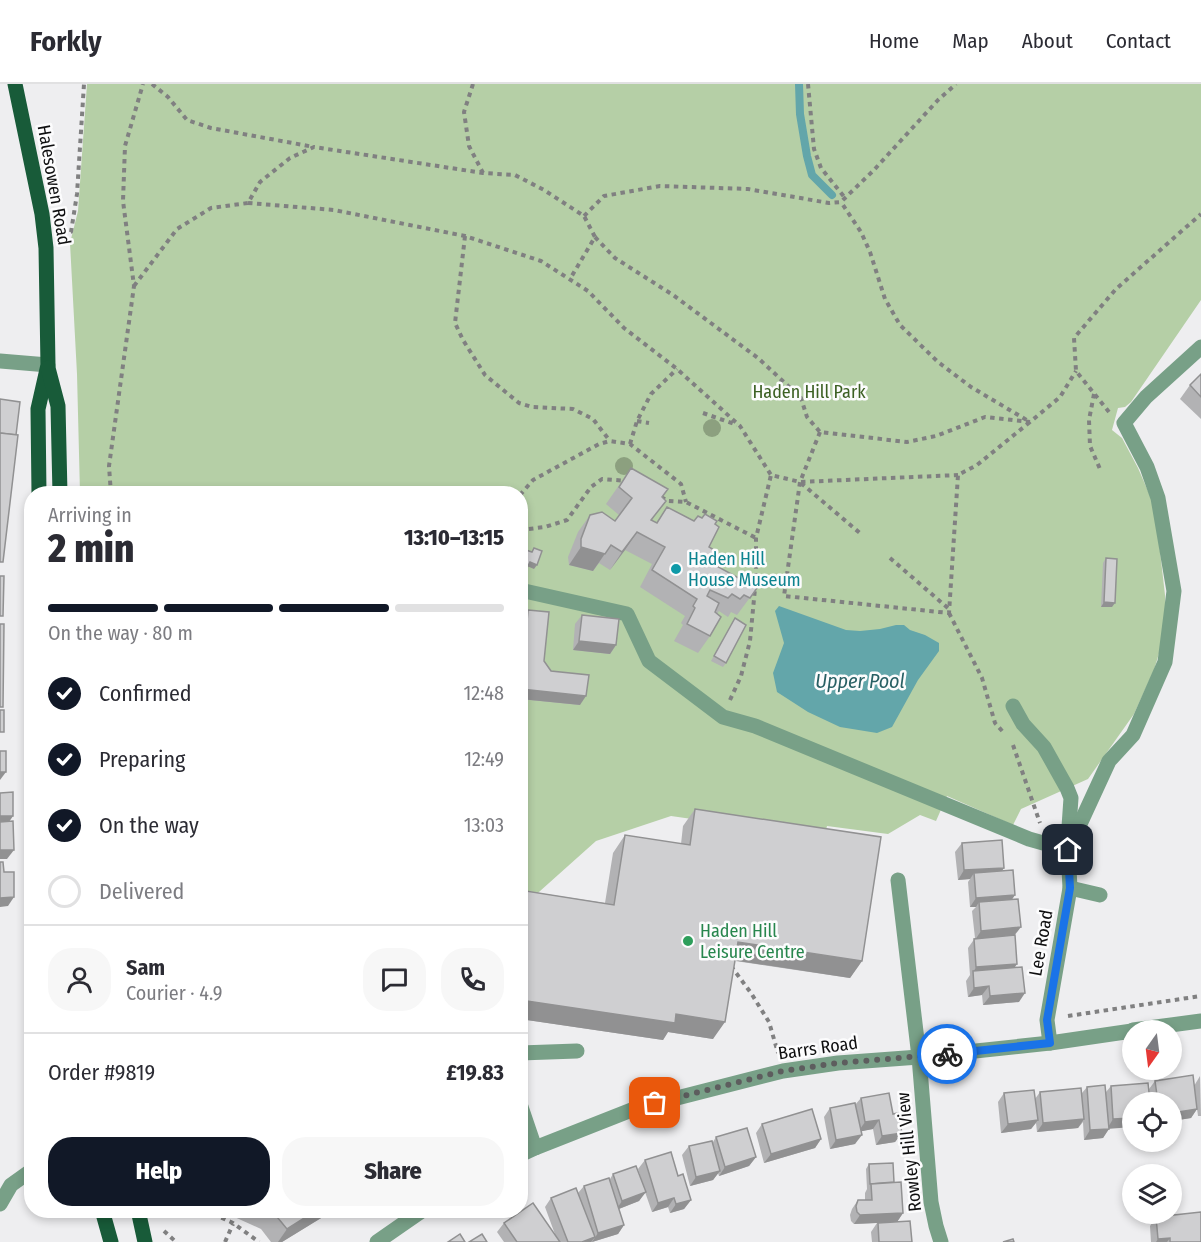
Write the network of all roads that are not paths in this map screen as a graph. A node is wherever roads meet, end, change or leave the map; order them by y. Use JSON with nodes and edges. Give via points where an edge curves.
{"nodes":[{"id":1,"x":15,"y":84,"type":"edge"},
{"id":2,"x":1201,"y":347,"type":"edge"},
{"id":3,"x":0,"y":361,"type":"edge"},
{"id":4,"x":48,"y":365,"type":"junction"},
{"id":5,"x":39,"y":486,"type":"edge"},
{"id":6,"x":60,"y":486,"type":"edge"},
{"id":7,"x":528,"y":592,"type":"edge"},
{"id":8,"x":1013,"y":706,"type":"dead end"},
{"id":9,"x":1068,"y":850,"type":"junction"},
{"id":10,"x":898,"y":880,"type":"dead end"},
{"id":11,"x":1070,"y":888,"type":"junction"},
{"id":12,"x":1100,"y":895,"type":"dead end"},
{"id":13,"x":1201,"y":1021,"type":"edge"},
{"id":14,"x":1182,"y":1024,"type":"edge"},
{"id":15,"x":1122,"y":1033,"type":"edge"},
{"id":16,"x":1050,"y":1043,"type":"junction"},
{"id":17,"x":577,"y":1051,"type":"dead end"},
{"id":18,"x":528,"y":1053,"type":"edge"},
{"id":19,"x":919,"y":1057,"type":"junction"},
{"id":20,"x":528,"y":1127,"type":"edge"},
{"id":21,"x":535,"y":1148,"type":"junction"},
{"id":22,"x":528,"y":1151,"type":"edge"},
{"id":23,"x":24,"y":1176,"type":"edge"},
{"id":24,"x":0,"y":1204,"type":"edge"},
{"id":25,"x":104,"y":1218,"type":"edge"},
{"id":26,"x":140,"y":1218,"type":"edge"},
{"id":27,"x":412,"y":1218,"type":"edge"},
{"id":28,"x":111,"y":1242,"type":"edge"},
{"id":29,"x":145,"y":1242,"type":"edge"},
{"id":30,"x":377,"y":1242,"type":"edge"},
{"id":31,"x":941,"y":1242,"type":"edge"}],
"edges":[{"from":1,"to":4,"type":"main road","name":"Halesowen Road","via":[[46,248]]},
{"from":2,"to":9,"type":"street","via":[[1124,423],[1148,466],[1160,509],[1174,591],[1165,663],[1133,735],[1109,761]]},
{"from":3,"to":4,"type":"street"},
{"from":4,"to":5,"type":"main road","name":"Halesowen Road","via":[[38,409]]},
{"from":4,"to":6,"type":"main road","name":"Halesowen Road","via":[[58,406]]},
{"from":7,"to":9,"type":"street","via":[[627,614],[649,661],[723,717],[754,726],[1029,839]]},
{"from":8,"to":9,"type":"street","name":"Lee Road","via":[[1044,747],[1071,798]]},
{"from":9,"to":11,"type":"street","name":"Lee Road"},
{"from":10,"to":19,"type":"street","name":"Rowley Hill View"},
{"from":11,"to":12,"type":"street"},
{"from":11,"to":16,"type":"street","name":"Lee Road","via":[[1047,1020]]},
{"from":13,"to":14,"type":"street","name":"Barrs Road"},
{"from":15,"to":16,"type":"street","name":"Barrs Road"},
{"from":16,"to":19,"type":"street","name":"Barrs Road"},
{"from":17,"to":18,"type":"street"},
{"from":19,"to":21,"type":"street","name":"Barrs Road","via":[[783,1071],[634,1109]]},
{"from":19,"to":31,"type":"street","name":"Rowley Hill View","via":[[932,1202]]},
{"from":20,"to":21,"type":"street"},
{"from":21,"to":22,"type":"street","name":"Barrs Road"},
{"from":23,"to":24,"type":"street","via":[[11,1185]]},
{"from":25,"to":28,"type":"main road"},
{"from":26,"to":29,"type":"main road"},
{"from":27,"to":30,"type":"street"}]}
